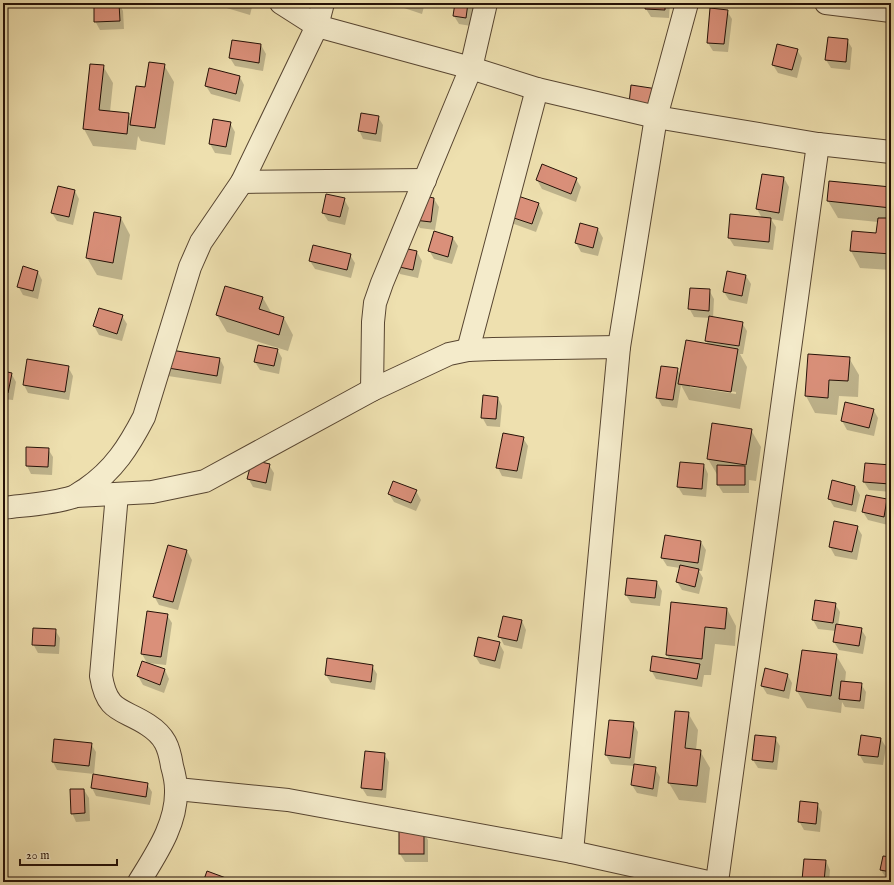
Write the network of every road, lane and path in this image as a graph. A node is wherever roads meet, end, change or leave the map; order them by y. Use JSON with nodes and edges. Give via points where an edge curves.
{"nodes":[{"id":1,"x":281,"y":3,"type":"edge"},
{"id":2,"x":323,"y":3,"type":"edge"},
{"id":3,"x":486,"y":3,"type":"edge"},
{"id":4,"x":686,"y":3,"type":"edge"},
{"id":5,"x":826,"y":3,"type":"edge"},
{"id":6,"x":891,"y":11,"type":"edge"},
{"id":7,"x":317,"y":26,"type":"junction"},
{"id":8,"x":471,"y":68,"type":"junction"},
{"id":9,"x":537,"y":89,"type":"junction"},
{"id":10,"x":656,"y":117,"type":"junction"},
{"id":11,"x":818,"y":144,"type":"junction"},
{"id":12,"x":891,"y":152,"type":"edge"},
{"id":13,"x":425,"y":180,"type":"junction"},
{"id":14,"x":242,"y":182,"type":"junction"},
{"id":15,"x":619,"y":347,"type":"junction"},
{"id":16,"x":468,"y":350,"type":"junction"},
{"id":17,"x":372,"y":390,"type":"junction"},
{"id":18,"x":118,"y":494,"type":"junction"},
{"id":19,"x":75,"y":496,"type":"junction"},
{"id":20,"x":3,"y":508,"type":"edge"},
{"id":21,"x":176,"y":789,"type":"junction"},
{"id":22,"x":572,"y":852,"type":"junction"},
{"id":23,"x":139,"y":882,"type":"edge"},
{"id":24,"x":708,"y":882,"type":"edge"},
{"id":25,"x":718,"y":882,"type":"edge"}],
"edges":[{"from":1,"to":7,"type":"street"},
{"from":2,"to":7,"type":"street"},
{"from":3,"to":8,"type":"street"},
{"from":4,"to":10,"type":"street"},
{"from":5,"to":6,"type":"street"},
{"from":7,"to":8,"type":"street"},
{"from":7,"to":14,"type":"street"},
{"from":8,"to":9,"type":"street"},
{"from":8,"to":13,"type":"street"},
{"from":9,"to":10,"type":"street"},
{"from":9,"to":16,"type":"street"},
{"from":10,"to":11,"type":"street"},
{"from":10,"to":15,"type":"street"},
{"from":11,"to":12,"type":"street"},
{"from":11,"to":25,"type":"street"},
{"from":13,"to":14,"type":"street"},
{"from":13,"to":17,"type":"street","via":[[375,303],[372,322]]},
{"from":14,"to":19,"type":"street","via":[[202,242],[190,267],[144,417],[132,440],[101,479]]},
{"from":15,"to":16,"type":"street"},
{"from":15,"to":22,"type":"street"},
{"from":16,"to":17,"type":"street","via":[[449,354]]},
{"from":17,"to":18,"type":"street","via":[[205,481],[152,492]]},
{"from":18,"to":19,"type":"street"},
{"from":18,"to":21,"type":"street","via":[[101,676],[103,688],[107,698],[118,710],[149,726],[161,736],[170,749]]},
{"from":19,"to":20,"type":"street","via":[[50,503]]},
{"from":21,"to":22,"type":"street","via":[[288,800]]},
{"from":21,"to":23,"type":"street","via":[[174,813],[162,845]]},
{"from":22,"to":24,"type":"street"}]}
